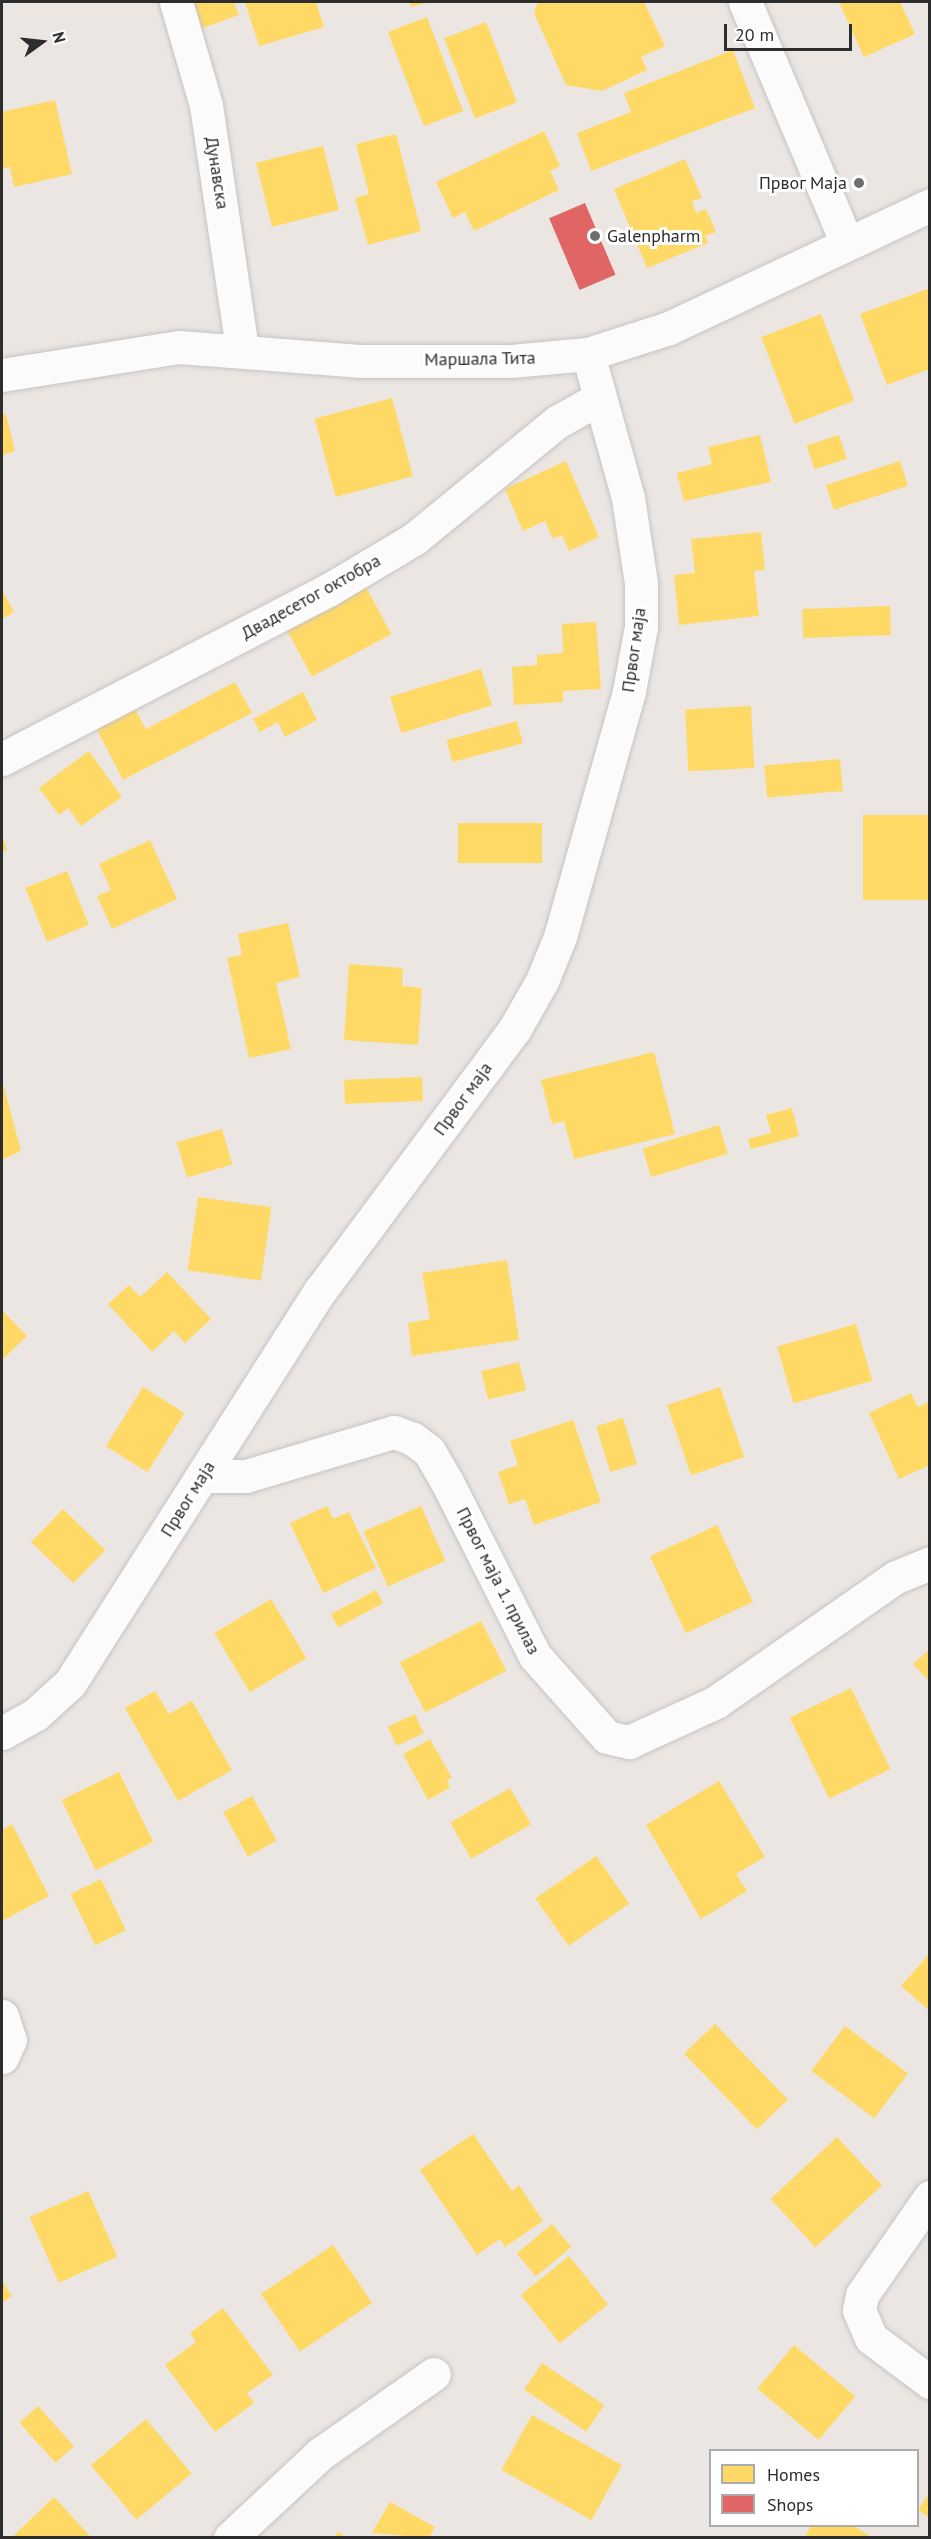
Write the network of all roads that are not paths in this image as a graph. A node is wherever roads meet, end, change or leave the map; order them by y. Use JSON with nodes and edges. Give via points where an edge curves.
{"nodes":[{"id":1,"x":176,"y":2,"type":"edge"},
{"id":2,"x":745,"y":2,"type":"edge"},
{"id":3,"x":930,"y":205,"type":"edge"},
{"id":4,"x":846,"y":241,"type":"junction"},
{"id":5,"x":242,"y":348,"type":"junction"},
{"id":6,"x":588,"y":354,"type":"junction"},
{"id":7,"x":2,"y":375,"type":"edge"},
{"id":8,"x":597,"y":399,"type":"junction"},
{"id":9,"x":2,"y":759,"type":"edge"},
{"id":10,"x":202,"y":1476,"type":"junction"},
{"id":11,"x":930,"y":1563,"type":"edge"},
{"id":12,"x":2,"y":1733,"type":"edge"},
{"id":13,"x":2,"y":2016,"type":"edge"},
{"id":14,"x":2,"y":2056,"type":"edge"},
{"id":15,"x":930,"y":2197,"type":"edge"},
{"id":16,"x":434,"y":2374,"type":"dead end"},
{"id":17,"x":930,"y":2382,"type":"edge"},
{"id":18,"x":230,"y":2538,"type":"edge"}],
"edges":[{"from":1,"to":5,"type":"street","name":"Дунавска","via":[[206,105]]},
{"from":2,"to":4,"type":"street"},
{"from":3,"to":4,"type":"street","name":"Маршала Тита"},
{"from":4,"to":6,"type":"street","name":"Маршала Тита","via":[[669,328]]},
{"from":5,"to":6,"type":"street","name":"Маршала Тита","via":[[358,361],[512,361]]},
{"from":5,"to":7,"type":"street","name":"Маршала Тита","via":[[125,353]]},
{"from":6,"to":8,"type":"street","name":"Првог маја"},
{"from":8,"to":9,"type":"street","name":"Двадесетог октобра","via":[[557,422],[414,539],[330,589]]},
{"from":8,"to":10,"type":"street","name":"Првог маја","via":[[637,546],[641,627],[629,692],[560,937],[514,1030],[320,1291]]},
{"from":10,"to":11,"type":"street","name":"Првог маја 1. прилаз","via":[[246,1476],[394,1432],[413,1438],[429,1450],[447,1482],[535,1656],[607,1737],[629,1742],[716,1702],[896,1577]]},
{"from":10,"to":12,"type":"street","name":"Првог маја","via":[[70,1683],[36,1714]]},
{"from":13,"to":14,"type":"street","via":[[10,2040]]},
{"from":15,"to":17,"type":"street","via":[[862,2295],[859,2310],[871,2338]]},
{"from":16,"to":18,"type":"street","via":[[320,2454]]}]}
